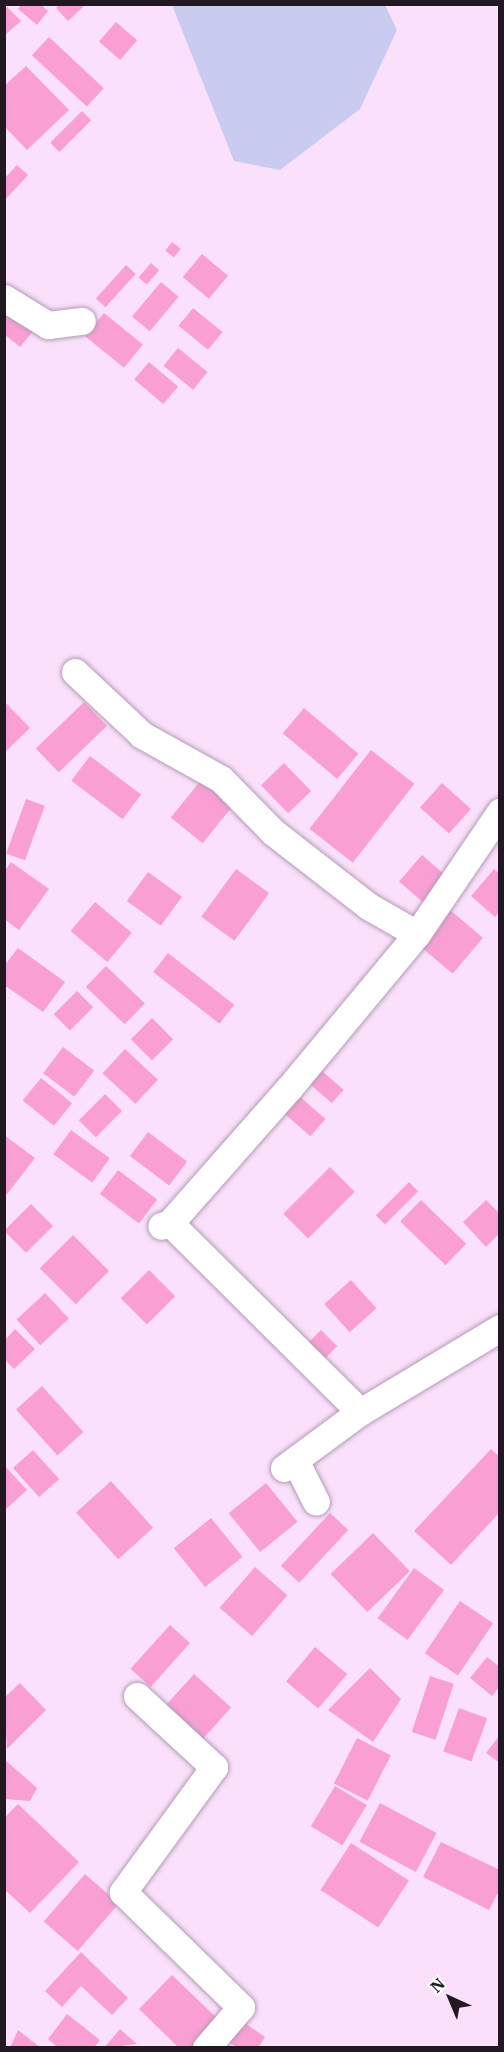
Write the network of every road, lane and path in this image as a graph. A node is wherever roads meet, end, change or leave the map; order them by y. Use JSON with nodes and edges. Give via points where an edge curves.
{"nodes":[{"id":1,"x":4,"y":298,"type":"edge"},
{"id":2,"x":82,"y":321,"type":"dead end"},
{"id":3,"x":75,"y":672,"type":"dead end"},
{"id":4,"x":500,"y":812,"type":"edge"},
{"id":5,"x":417,"y":934,"type":"junction"},
{"id":6,"x":500,"y":1328,"type":"edge"},
{"id":7,"x":360,"y":1412,"type":"junction"},
{"id":8,"x":316,"y":1502,"type":"dead end"},
{"id":9,"x":137,"y":1696,"type":"dead end"},
{"id":10,"x":206,"y":2048,"type":"edge"}],
"edges":[{"from":1,"to":2,"type":"street","via":[[48,325]]},
{"from":3,"to":5,"type":"street","via":[[142,735],[221,779],[273,832],[368,906]]},
{"from":4,"to":5,"type":"street"},
{"from":5,"to":7,"type":"street","via":[[166,1225]]},
{"from":6,"to":7,"type":"street"},
{"from":7,"to":8,"type":"street","via":[[290,1466]]},
{"from":9,"to":10,"type":"street","via":[[214,1767],[123,1892],[241,2007]]}]}
